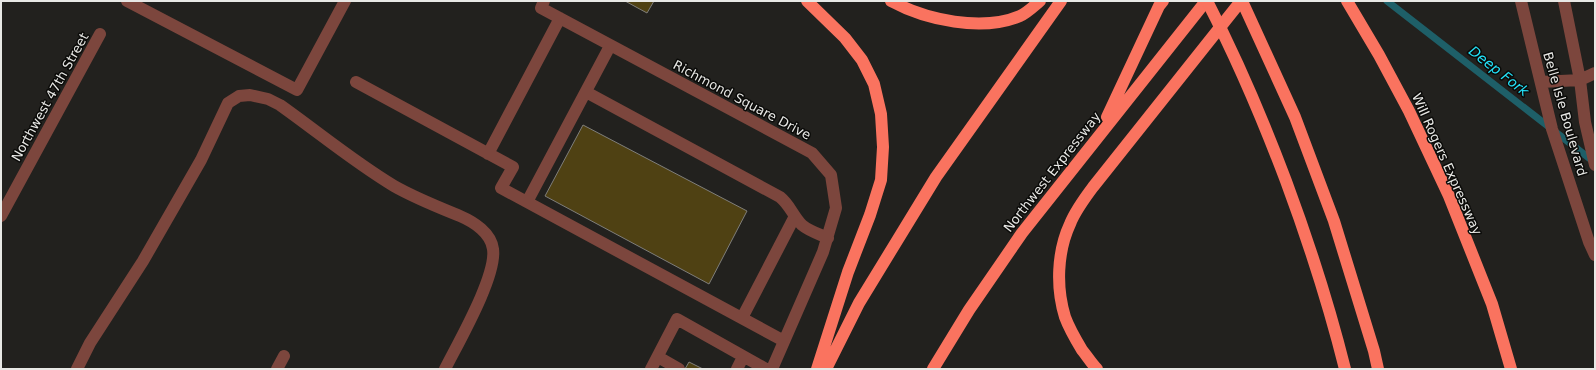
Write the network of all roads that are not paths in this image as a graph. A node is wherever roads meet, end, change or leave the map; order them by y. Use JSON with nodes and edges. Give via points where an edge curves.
{"nodes":[{"id":1,"x":127,"y":1,"type":"edge"},
{"id":2,"x":345,"y":1,"type":"edge"},
{"id":3,"x":544,"y":1,"type":"edge"},
{"id":4,"x":807,"y":1,"type":"edge"},
{"id":5,"x":891,"y":1,"type":"edge"},
{"id":6,"x":1040,"y":1,"type":"edge"},
{"id":7,"x":1061,"y":1,"type":"edge"},
{"id":8,"x":1206,"y":1,"type":"edge"},
{"id":9,"x":1241,"y":1,"type":"edge"},
{"id":10,"x":1347,"y":1,"type":"edge"},
{"id":11,"x":1521,"y":1,"type":"edge"},
{"id":12,"x":1564,"y":1,"type":"edge"},
{"id":13,"x":1162,"y":3,"type":"edge"},
{"id":14,"x":560,"y":18,"type":"junction"},
{"id":15,"x":100,"y":34,"type":"dead end"},
{"id":16,"x":610,"y":46,"type":"junction"},
{"id":17,"x":1595,"y":73,"type":"edge"},
{"id":18,"x":1580,"y":80,"type":"junction"},
{"id":19,"x":356,"y":82,"type":"dead end"},
{"id":20,"x":1541,"y":82,"type":"junction"},
{"id":21,"x":586,"y":92,"type":"junction"},
{"id":22,"x":1098,"y":136,"type":"junction"},
{"id":23,"x":488,"y":154,"type":"junction"},
{"id":24,"x":1595,"y":165,"type":"edge"},
{"id":25,"x":527,"y":202,"type":"junction"},
{"id":26,"x":1,"y":216,"type":"edge"},
{"id":27,"x":795,"y":216,"type":"junction"},
{"id":28,"x":828,"y":238,"type":"junction"},
{"id":29,"x":1595,"y":255,"type":"edge"},
{"id":30,"x":742,"y":318,"type":"junction"},
{"id":31,"x":784,"y":341,"type":"junction"},
{"id":32,"x":284,"y":356,"type":"dead end"},
{"id":33,"x":658,"y":357,"type":"junction"},
{"id":34,"x":743,"y":357,"type":"junction"},
{"id":35,"x":77,"y":369,"type":"edge"},
{"id":36,"x":277,"y":369,"type":"edge"},
{"id":37,"x":445,"y":369,"type":"edge"},
{"id":38,"x":651,"y":369,"type":"edge"},
{"id":39,"x":679,"y":369,"type":"edge"},
{"id":40,"x":737,"y":369,"type":"edge"},
{"id":41,"x":766,"y":369,"type":"edge"},
{"id":42,"x":772,"y":369,"type":"edge"},
{"id":43,"x":816,"y":369,"type":"edge"},
{"id":44,"x":826,"y":369,"type":"edge"},
{"id":45,"x":933,"y":369,"type":"edge"},
{"id":46,"x":1097,"y":369,"type":"edge"},
{"id":47,"x":1345,"y":369,"type":"edge"},
{"id":48,"x":1378,"y":369,"type":"edge"},
{"id":49,"x":1511,"y":369,"type":"edge"}],
"edges":[{"from":1,"to":2,"type":"street","via":[[297,90]]},
{"from":3,"to":14,"type":"street","name":"Richmond Square Drive","via":[[541,8]]},
{"from":4,"to":43,"type":"highway","via":[[845,38],[862,60],[874,84],[881,114],[883,147],[881,180]]},
{"from":5,"to":6,"type":"highway","via":[[921,14],[951,21],[993,23],[1021,16]]},
{"from":7,"to":44,"type":"highway","via":[[936,177],[859,303]]},
{"from":8,"to":22,"type":"highway","name":"Northwest Expressway"},
{"from":8,"to":47,"type":"highway","bridge":true,"via":[[1230,46],[1270,138],[1308,240],[1335,326]]},
{"from":9,"to":46,"type":"highway","via":[[1093,188],[1070,224],[1061,258],[1060,295],[1065,318],[1075,339]]},
{"from":9,"to":48,"type":"highway","via":[[1295,117],[1312,161],[1334,221]]},
{"from":10,"to":49,"type":"highway","name":"Will Rogers Expressway","via":[[1409,111],[1449,196],[1492,304]]},
{"from":11,"to":20,"type":"street","name":"Belle Isle Boulevard"},
{"from":12,"to":18,"type":"street","name":"Belle Isle Boulevard"},
{"from":13,"to":22,"type":"highway"},
{"from":14,"to":16,"type":"street","name":"Richmond Square Drive"},
{"from":14,"to":23,"type":"street"},
{"from":15,"to":26,"type":"street","name":"Northwest 47th Street"},
{"from":16,"to":21,"type":"street"},
{"from":16,"to":28,"type":"street","name":"Richmond Square Drive","via":[[812,153],[831,175],[836,208]]},
{"from":17,"to":18,"type":"street"},
{"from":18,"to":20,"type":"street"},
{"from":18,"to":24,"type":"street","name":"Belle Isle Boulevard"},
{"from":19,"to":23,"type":"street"},
{"from":20,"to":29,"type":"street","name":"Belle Isle Boulevard","via":[[1552,129]]},
{"from":21,"to":25,"type":"street"},
{"from":21,"to":27,"type":"street","via":[[780,197]]},
{"from":22,"to":45,"type":"highway","name":"Northwest Expressway","via":[[1022,234],[969,310]]},
{"from":23,"to":25,"type":"street","via":[[513,167],[501,188]]},
{"from":25,"to":30,"type":"street"},
{"from":27,"to":28,"type":"street","via":[[807,229]]},
{"from":27,"to":30,"type":"street"},
{"from":28,"to":31,"type":"street","name":"Richmond Square Drive"},
{"from":30,"to":31,"type":"street"},
{"from":31,"to":42,"type":"street","name":"Richmond Square Drive"},
{"from":32,"to":36,"type":"street"},
{"from":33,"to":34,"type":"street","via":[[677,319]]},
{"from":33,"to":38,"type":"street"},
{"from":33,"to":39,"type":"street"},
{"from":34,"to":40,"type":"street"},
{"from":34,"to":41,"type":"street"},
{"from":35,"to":37,"type":"street","via":[[90,343],[143,261],[201,160],[228,103],[239,96],[250,94],[280,105],[395,186],[425,202],[472,221],[485,233],[493,249],[487,285]]}]}
